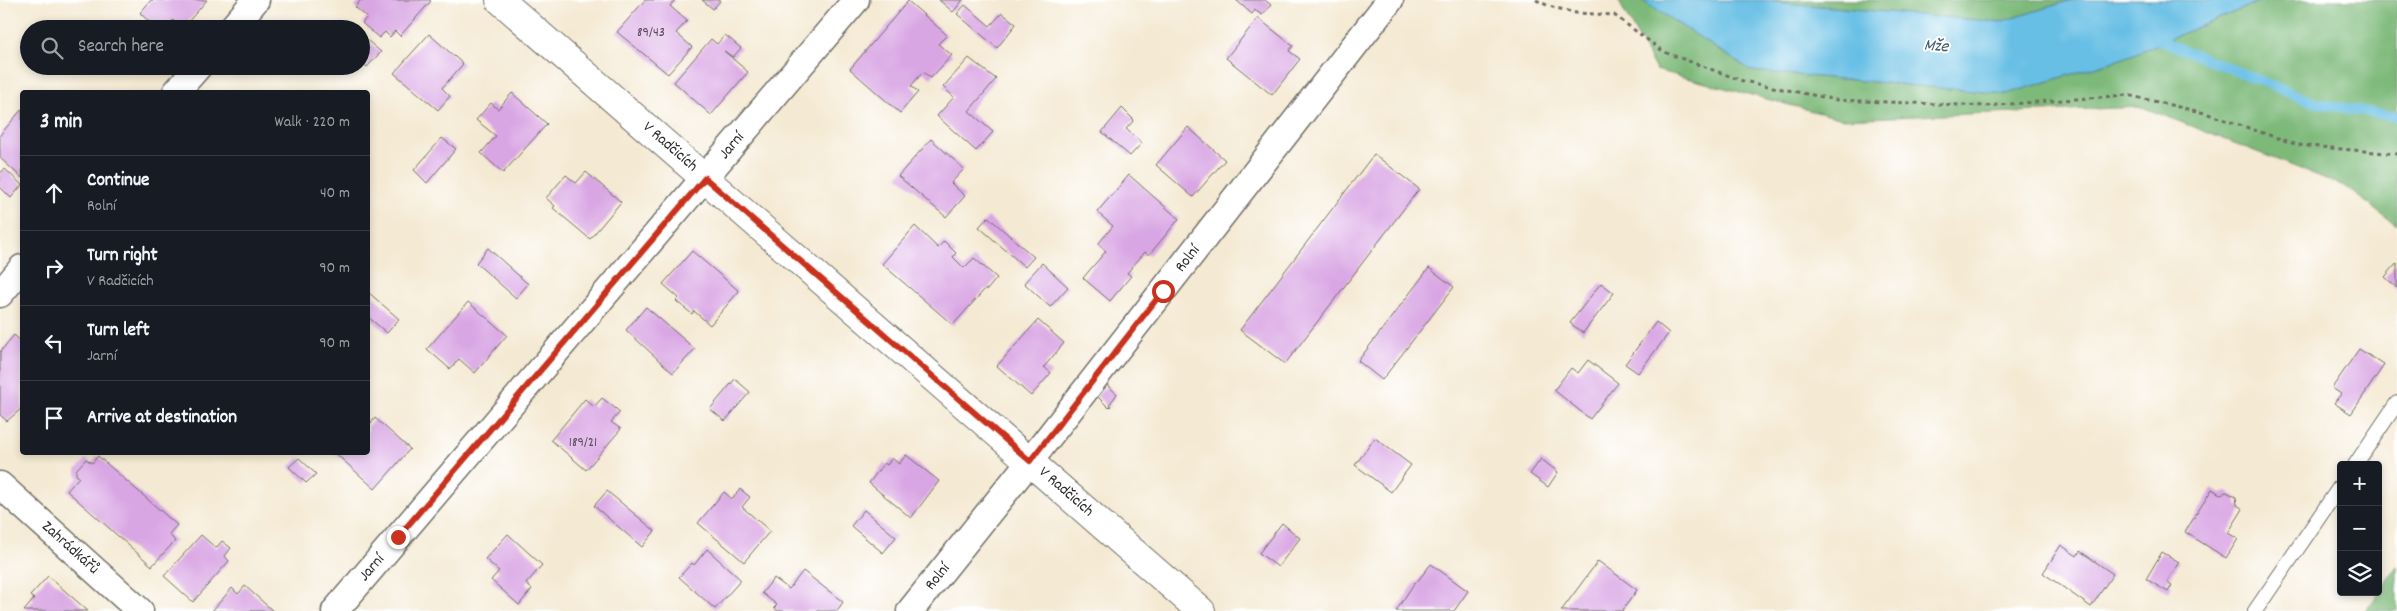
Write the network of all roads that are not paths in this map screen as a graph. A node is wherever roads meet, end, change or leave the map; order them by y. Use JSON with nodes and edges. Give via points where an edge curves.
{"nodes":[{"id":1,"x":256,"y":0,"type":"edge"},
{"id":2,"x":500,"y":0,"type":"edge"},
{"id":3,"x":856,"y":0,"type":"edge"},
{"id":4,"x":1390,"y":0,"type":"edge"},
{"id":5,"x":239,"y":20,"type":"edge"},
{"id":6,"x":190,"y":75,"type":"edge"},
{"id":7,"x":178,"y":90,"type":"edge"},
{"id":8,"x":705,"y":178,"type":"junction"},
{"id":9,"x":20,"y":270,"type":"edge"},
{"id":10,"x":0,"y":294,"type":"edge"},
{"id":11,"x":2397,"y":403,"type":"edge"},
{"id":12,"x":1030,"y":461,"type":"junction"},
{"id":13,"x":2358,"y":461,"type":"edge"},
{"id":14,"x":0,"y":486,"type":"edge"},
{"id":15,"x":2337,"y":491,"type":"edge"},
{"id":16,"x":140,"y":611,"type":"edge"},
{"id":17,"x":335,"y":611,"type":"edge"},
{"id":18,"x":910,"y":611,"type":"edge"},
{"id":19,"x":1201,"y":611,"type":"edge"},
{"id":20,"x":2255,"y":611,"type":"edge"}],
"edges":[{"from":1,"to":5,"type":"street"},
{"from":2,"to":8,"type":"street","name":"V Radčicích"},
{"from":3,"to":8,"type":"street","name":"Jarní"},
{"from":4,"to":12,"type":"street","name":"Rolní"},
{"from":6,"to":7,"type":"street"},
{"from":8,"to":12,"type":"street","name":"V Radčicích"},
{"from":8,"to":17,"type":"street","name":"Jarní"},
{"from":9,"to":10,"type":"street"},
{"from":11,"to":13,"type":"lane"},
{"from":12,"to":18,"type":"street","name":"Rolní"},
{"from":12,"to":19,"type":"street","name":"V Radčicích"},
{"from":14,"to":16,"type":"street","name":"Zahrádkářů"},
{"from":15,"to":20,"type":"lane"}]}
